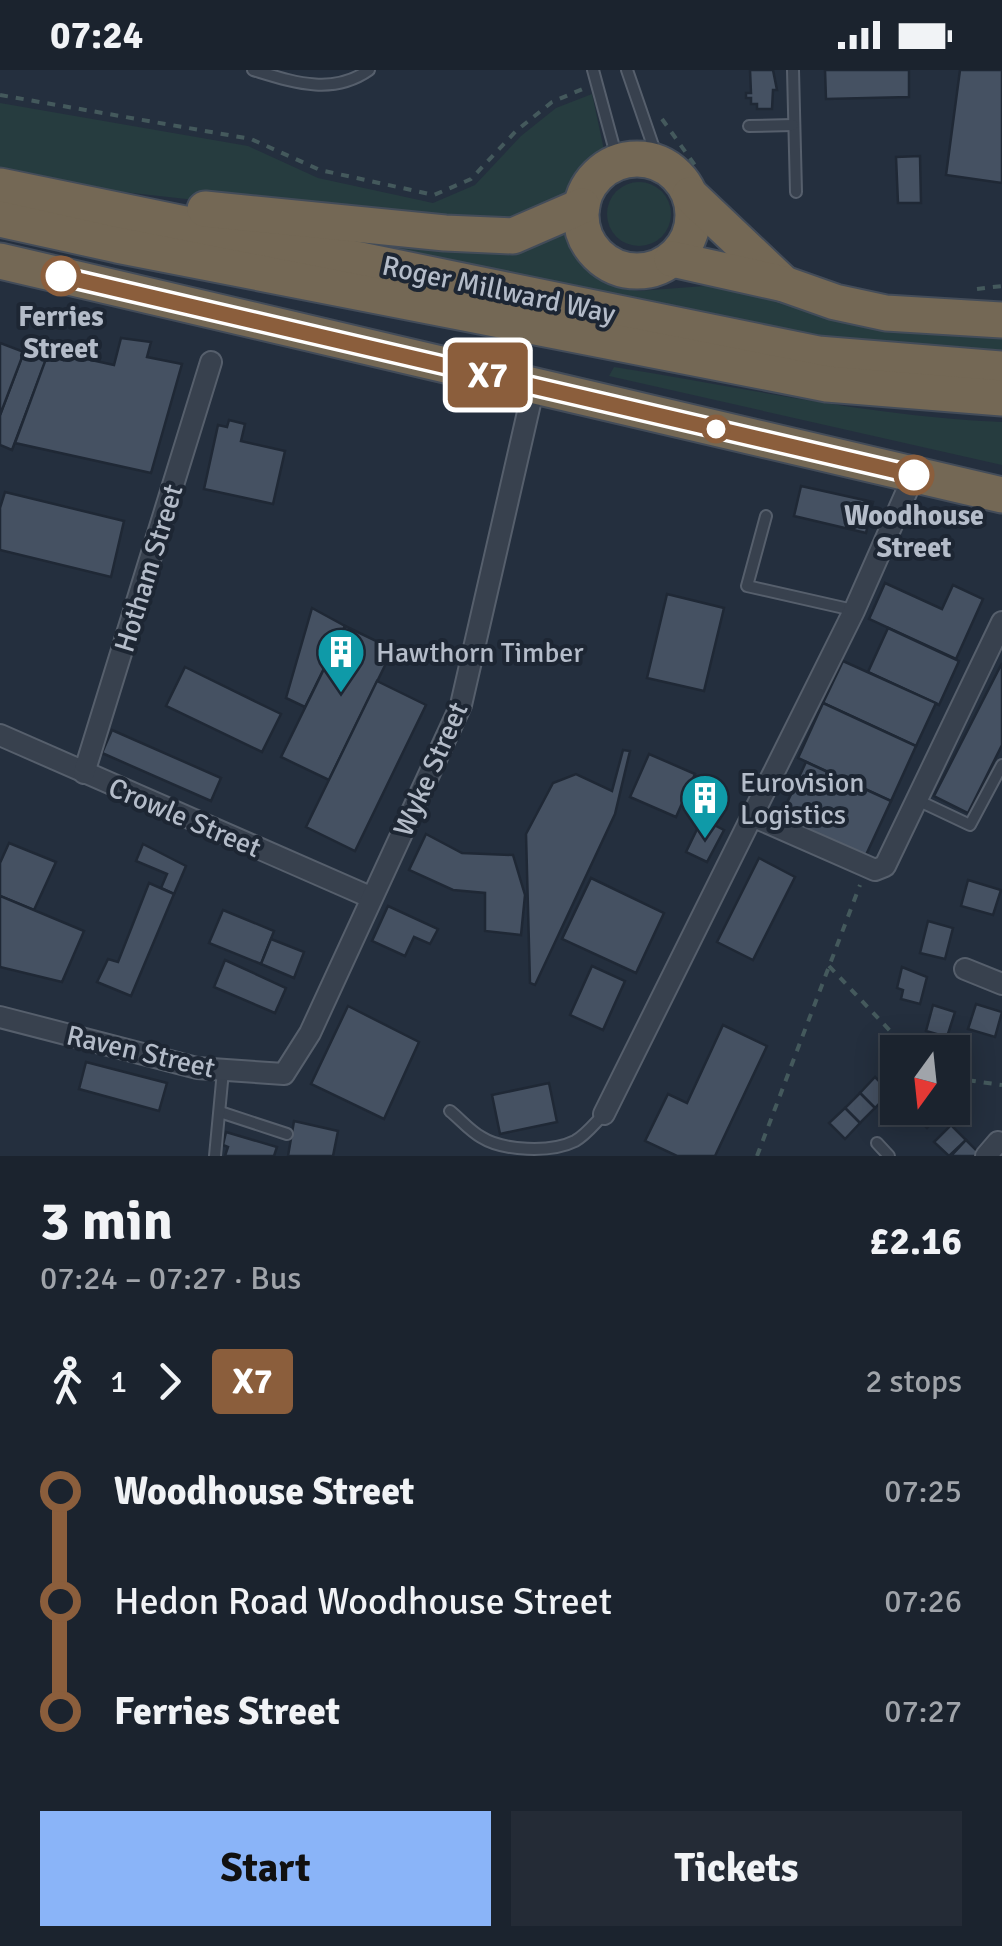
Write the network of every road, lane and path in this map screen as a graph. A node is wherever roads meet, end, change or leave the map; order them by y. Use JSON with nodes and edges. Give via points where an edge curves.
{"nodes":[{"id":1,"x":253,"y":70,"type":"edge"},
{"id":2,"x":369,"y":70,"type":"edge"},
{"id":3,"x":592,"y":70,"type":"edge"},
{"id":4,"x":793,"y":70,"type":"edge"},
{"id":5,"x":628,"y":75,"type":"edge"},
{"id":6,"x":597,"y":86,"type":"junction"},
{"id":7,"x":0,"y":95,"type":"edge"},
{"id":8,"x":794,"y":125,"type":"junction"},
{"id":9,"x":749,"y":126,"type":"dead end"},
{"id":10,"x":618,"y":162,"type":"junction"},
{"id":11,"x":660,"y":163,"type":"junction"},
{"id":12,"x":696,"y":186,"type":"junction"},
{"id":13,"x":15,"y":190,"type":"edge"},
{"id":14,"x":796,"y":192,"type":"dead end"},
{"id":15,"x":582,"y":206,"type":"junction"},
{"id":16,"x":0,"y":219,"type":"edge"},
{"id":17,"x":672,"y":259,"type":"junction"},
{"id":18,"x":0,"y":262,"type":"edge"},
{"id":19,"x":784,"y":284,"type":"junction"},
{"id":20,"x":1002,"y":286,"type":"edge"},
{"id":21,"x":971,"y":290,"type":"dead end"},
{"id":22,"x":1002,"y":320,"type":"edge"},
{"id":23,"x":211,"y":362,"type":"dead end"},
{"id":24,"x":1002,"y":369,"type":"edge"},
{"id":25,"x":534,"y":386,"type":"junction"},
{"id":26,"x":1002,"y":398,"type":"edge"},
{"id":27,"x":914,"y":475,"type":"junction"},
{"id":28,"x":1002,"y":496,"type":"edge"},
{"id":29,"x":766,"y":516,"type":"dead end"},
{"id":30,"x":854,"y":610,"type":"junction"},
{"id":31,"x":1002,"y":622,"type":"edge"},
{"id":32,"x":996,"y":649,"type":"edge"},
{"id":33,"x":0,"y":735,"type":"edge"},
{"id":34,"x":1002,"y":765,"type":"edge"},
{"id":35,"x":84,"y":773,"type":"junction"},
{"id":36,"x":916,"y":799,"type":"junction"},
{"id":37,"x":752,"y":816,"type":"junction"},
{"id":38,"x":867,"y":866,"type":"junction"},
{"id":39,"x":370,"y":897,"type":"junction"},
{"id":40,"x":829,"y":966,"type":"junction"},
{"id":41,"x":965,"y":969,"type":"dead end"},
{"id":42,"x":1002,"y":984,"type":"edge"},
{"id":43,"x":0,"y":1017,"type":"edge"},
{"id":44,"x":894,"y":1035,"type":"edge"},
{"id":45,"x":223,"y":1071,"type":"junction"},
{"id":46,"x":284,"y":1074,"type":"joint"},
{"id":47,"x":970,"y":1081,"type":"edge"},
{"id":48,"x":1002,"y":1085,"type":"edge"},
{"id":49,"x":450,"y":1111,"type":"dead end"},
{"id":50,"x":220,"y":1112,"type":"junction"},
{"id":51,"x":604,"y":1114,"type":"joint"},
{"id":52,"x":287,"y":1134,"type":"dead end"},
{"id":53,"x":877,"y":1144,"type":"dead end"},
{"id":54,"x":215,"y":1156,"type":"edge"},
{"id":55,"x":757,"y":1156,"type":"edge"},
{"id":56,"x":888,"y":1156,"type":"edge"}],
"edges":[{"from":1,"to":2,"type":"lane","via":[[310,85],[346,82]]},
{"from":3,"to":6,"type":"lane"},
{"from":4,"to":8,"type":"lane"},
{"from":5,"to":11,"type":"lane"},
{"from":5,"to":12,"type":"path","via":[[637,80]]},
{"from":6,"to":7,"type":"path","via":[[552,102],[471,179],[434,195],[320,170],[251,139]]},
{"from":6,"to":10,"type":"lane"},
{"from":8,"to":9,"type":"lane"},
{"from":8,"to":14,"type":"lane"},
{"from":10,"to":11,"type":"highway"},
{"from":10,"to":15,"type":"highway","via":[[594,180]]},
{"from":11,"to":12,"type":"highway"},
{"from":12,"to":17,"type":"highway","via":[[691,230]]},
{"from":12,"to":19,"type":"highway"},
{"from":13,"to":15,"type":"highway","via":[[513,236]]},
{"from":13,"to":24,"type":"highway","name":"Roger Millward Way","via":[[818,354]]},
{"from":15,"to":17,"type":"highway","via":[[582,225],[601,258],[636,271]]},
{"from":16,"to":26,"type":"highway","name":"Roger Millward Way","via":[[827,384]]},
{"from":17,"to":19,"type":"highway"},
{"from":18,"to":25,"type":"highway"},
{"from":19,"to":22,"type":"highway","via":[[886,313]]},
{"from":20,"to":21,"type":"path"},
{"from":23,"to":35,"type":"street","name":"Hotham Street"},
{"from":25,"to":27,"type":"highway"},
{"from":25,"to":39,"type":"street","name":"Wyke Street","via":[[461,705]]},
{"from":27,"to":28,"type":"highway"},
{"from":27,"to":30,"type":"street"},
{"from":29,"to":30,"type":"lane","via":[[748,586]]},
{"from":30,"to":37,"type":"street"},
{"from":31,"to":32,"type":"street"},
{"from":32,"to":36,"type":"street"},
{"from":33,"to":35,"type":"street","name":"Crowle Street"},
{"from":34,"to":36,"type":"lane","via":[[970,825]]},
{"from":35,"to":39,"type":"street","name":"Crowle Street"},
{"from":36,"to":38,"type":"street","via":[[885,866]]},
{"from":37,"to":38,"type":"street"},
{"from":37,"to":51,"type":"street"},
{"from":38,"to":40,"type":"path"},
{"from":39,"to":46,"type":"street","name":"Wyke Street","via":[[310,1032]]},
{"from":40,"to":44,"type":"path"},
{"from":40,"to":55,"type":"path"},
{"from":41,"to":42,"type":"street"},
{"from":43,"to":45,"type":"street","name":"Raven Street"},
{"from":45,"to":46,"type":"street","name":"Raven Street"},
{"from":45,"to":50,"type":"lane"},
{"from":47,"to":48,"type":"path"},
{"from":49,"to":51,"type":"lane","via":[[482,1138],[531,1148],[578,1140]]},
{"from":50,"to":52,"type":"lane"},
{"from":50,"to":54,"type":"lane"},
{"from":53,"to":56,"type":"lane"}]}
